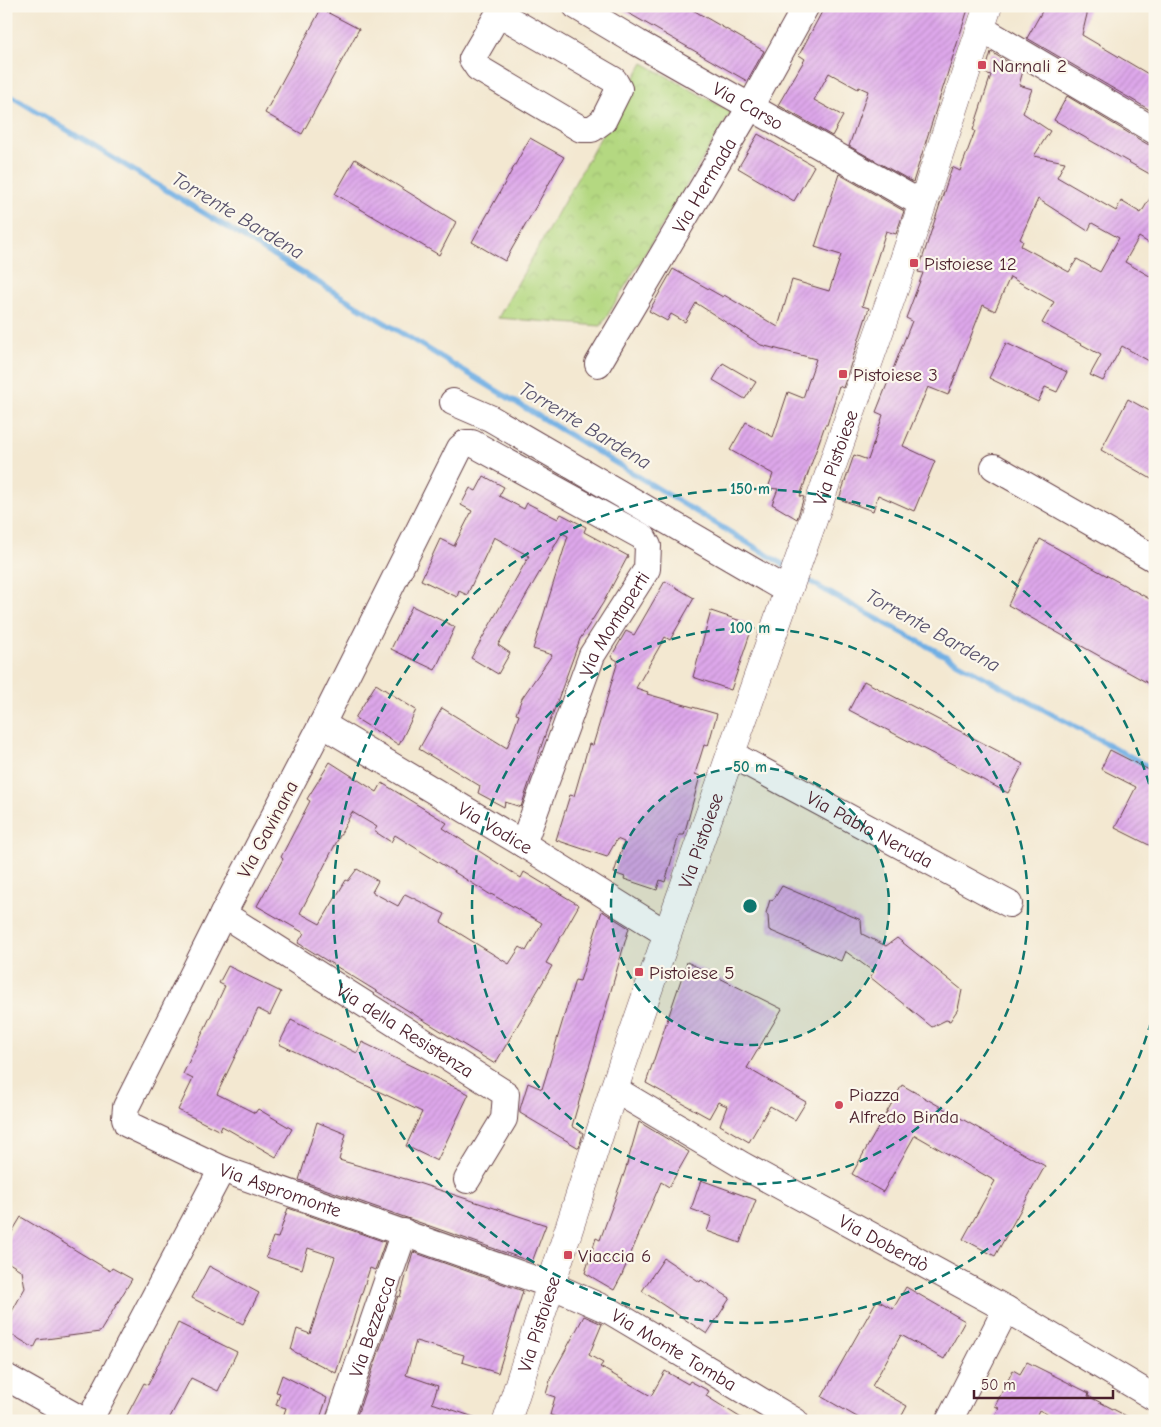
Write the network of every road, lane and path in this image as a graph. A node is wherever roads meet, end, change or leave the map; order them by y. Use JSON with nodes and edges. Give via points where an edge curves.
{"nodes":[{"id":1,"x":576,"y":6,"type":"edge"},
{"id":2,"x":806,"y":6,"type":"edge"},
{"id":3,"x":502,"y":10,"type":"edge"},
{"id":4,"x":985,"y":18,"type":"edge"},
{"id":5,"x":638,"y":43,"type":"junction"},
{"id":6,"x":614,"y":80,"type":"junction"},
{"id":7,"x":750,"y":107,"type":"junction"},
{"id":8,"x":1155,"y":131,"type":"edge"},
{"id":9,"x":922,"y":204,"type":"junction"},
{"id":10,"x":598,"y":364,"type":"dead end"},
{"id":11,"x":453,"y":402,"type":"dead end"},
{"id":12,"x":466,"y":443,"type":"joint"},
{"id":13,"x":994,"y":467,"type":"dead end"},
{"id":14,"x":1155,"y":559,"type":"edge"},
{"id":15,"x":789,"y":587,"type":"junction"},
{"id":16,"x":322,"y":724,"type":"junction"},
{"id":17,"x":730,"y":754,"type":"junction"},
{"id":18,"x":523,"y":844,"type":"junction"},
{"id":19,"x":1009,"y":904,"type":"dead end"},
{"id":20,"x":223,"y":914,"type":"junction"},
{"id":21,"x":667,"y":934,"type":"junction"},
{"id":22,"x":614,"y":1089,"type":"junction"},
{"id":23,"x":222,"y":1169,"type":"junction"},
{"id":24,"x":466,"y":1180,"type":"dead end"},
{"id":25,"x":404,"y":1232,"type":"junction"},
{"id":26,"x":551,"y":1286,"type":"junction"},
{"id":27,"x":1006,"y":1309,"type":"junction"},
{"id":28,"x":6,"y":1377,"type":"edge"},
{"id":29,"x":1155,"y":1398,"type":"edge"},
{"id":30,"x":84,"y":1421,"type":"edge"},
{"id":31,"x":89,"y":1421,"type":"edge"},
{"id":32,"x":339,"y":1421,"type":"edge"},
{"id":33,"x":508,"y":1421,"type":"edge"},
{"id":34,"x":795,"y":1421,"type":"edge"},
{"id":35,"x":949,"y":1421,"type":"edge"}],
"edges":[{"from":1,"to":5,"type":"street","name":"Via Carso"},
{"from":2,"to":7,"type":"street","name":"Via Hermada"},
{"from":3,"to":6,"type":"street"},
{"from":3,"to":6,"type":"street","via":[[472,59],[484,73],[581,129],[592,129],[603,121],[619,89]]},
{"from":4,"to":8,"type":"street"},
{"from":4,"to":9,"type":"main road","name":"Via Pistoiese"},
{"from":5,"to":6,"type":"street"},
{"from":5,"to":7,"type":"street","name":"Via Carso"},
{"from":7,"to":9,"type":"street","name":"Via Carso"},
{"from":7,"to":10,"type":"street","name":"Via Hermada"},
{"from":9,"to":15,"type":"main road","name":"Via Pistoiese"},
{"from":11,"to":15,"type":"street","via":[[490,418],[770,581]]},
{"from":12,"to":16,"type":"street","name":"Via Gavinana","via":[[460,448]]},
{"from":12,"to":18,"type":"street","name":"Via Montaperti","via":[[472,443],[643,537],[648,546],[647,569],[592,655]]},
{"from":13,"to":14,"type":"street"},
{"from":15,"to":17,"type":"main road","name":"Via Pistoiese"},
{"from":16,"to":18,"type":"street","name":"Via Vodice"},
{"from":16,"to":20,"type":"street","name":"Via Gavinana"},
{"from":17,"to":19,"type":"street","name":"Via Pablo Neruda"},
{"from":17,"to":21,"type":"main road","name":"Via Pistoiese"},
{"from":18,"to":21,"type":"street","name":"Via Vodice"},
{"from":20,"to":23,"type":"street","name":"Via Gavinana","via":[[126,1107],[125,1118],[127,1124],[134,1128]]},
{"from":20,"to":24,"type":"street","name":"Via della Resistenza","via":[[506,1094],[504,1119]]},
{"from":21,"to":22,"type":"main road","name":"Via Pistoiese"},
{"from":22,"to":26,"type":"main road","name":"Via Pistoiese"},
{"from":22,"to":27,"type":"street","name":"Via Doberdò","via":[[742,1165]]},
{"from":23,"to":25,"type":"street","name":"Via Aspromonte"},
{"from":23,"to":31,"type":"street","name":"Via Aspromonte"},
{"from":25,"to":26,"type":"street","name":"Via Aspromonte"},
{"from":25,"to":32,"type":"street","name":"Via Bezzecca"},
{"from":26,"to":33,"type":"main road","name":"Via Pistoiese"},
{"from":26,"to":34,"type":"street","name":"Via Monte Tomba","via":[[610,1311]]},
{"from":27,"to":29,"type":"street","name":"Via Doberdò"},
{"from":27,"to":35,"type":"street"},
{"from":28,"to":30,"type":"street"}]}
